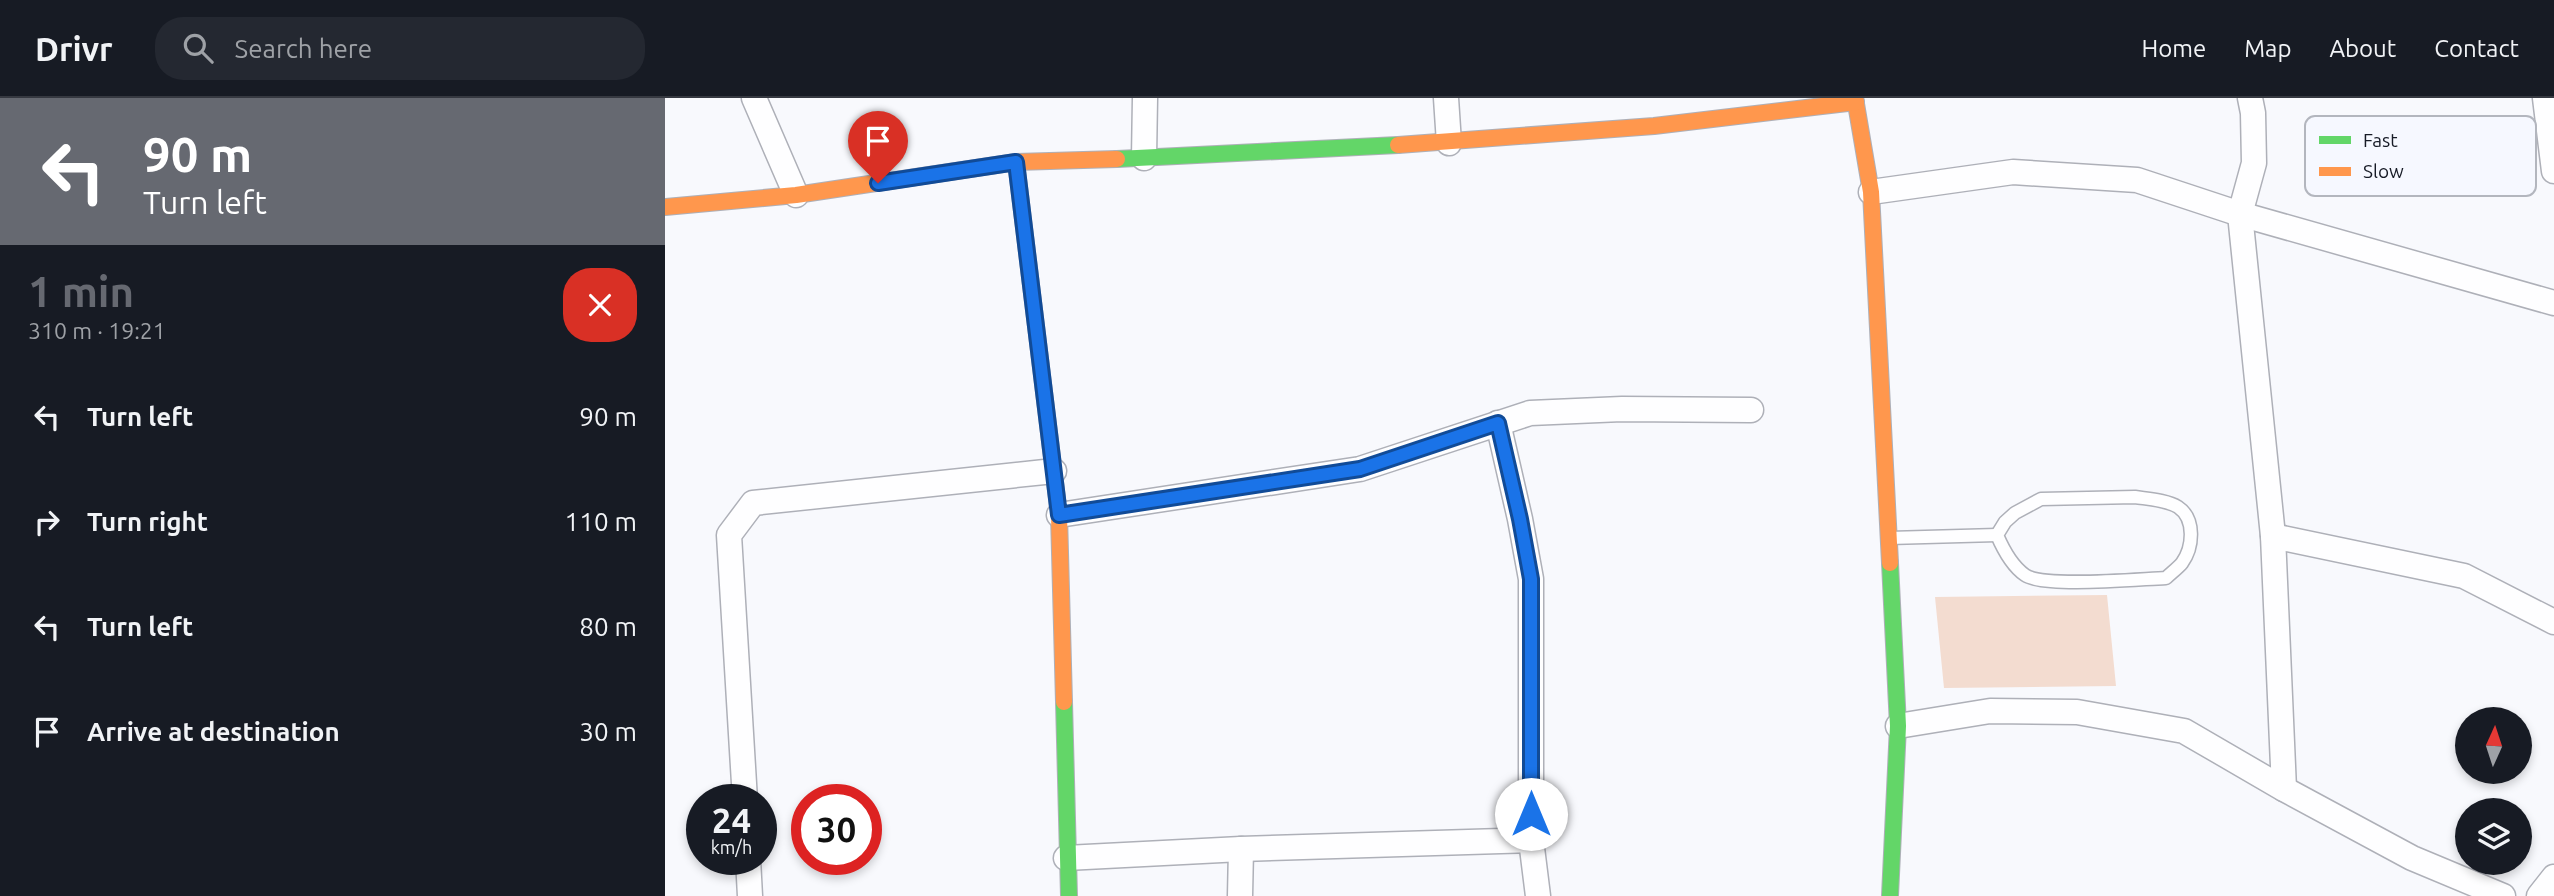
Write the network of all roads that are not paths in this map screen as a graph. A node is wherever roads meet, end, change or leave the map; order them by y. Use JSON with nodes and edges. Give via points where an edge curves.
{"nodes":[{"id":1,"x":754,"y":98,"type":"edge"},
{"id":2,"x":1145,"y":98,"type":"edge"},
{"id":3,"x":1446,"y":98,"type":"edge"},
{"id":4,"x":2250,"y":98,"type":"edge"},
{"id":5,"x":2546,"y":98,"type":"edge"},
{"id":6,"x":1855,"y":100,"type":"edge"},
{"id":7,"x":1449,"y":143,"type":"junction"},
{"id":8,"x":1144,"y":158,"type":"junction"},
{"id":9,"x":1016,"y":162,"type":"junction"},
{"id":10,"x":2554,"y":171,"type":"edge"},
{"id":11,"x":1871,"y":192,"type":"junction"},
{"id":12,"x":796,"y":195,"type":"junction"},
{"id":13,"x":665,"y":207,"type":"edge"},
{"id":14,"x":2240,"y":214,"type":"junction"},
{"id":15,"x":2554,"y":303,"type":"edge"},
{"id":16,"x":1751,"y":410,"type":"dead end"},
{"id":17,"x":1498,"y":423,"type":"junction"},
{"id":18,"x":1054,"y":471,"type":"junction"},
{"id":19,"x":1059,"y":515,"type":"junction"},
{"id":20,"x":1997,"y":535,"type":"junction"},
{"id":21,"x":2273,"y":536,"type":"junction"},
{"id":22,"x":1888,"y":538,"type":"junction"},
{"id":23,"x":2554,"y":622,"type":"edge"},
{"id":24,"x":1898,"y":726,"type":"junction"},
{"id":25,"x":744,"y":784,"type":"edge"},
{"id":26,"x":2284,"y":789,"type":"junction"},
{"id":27,"x":1531,"y":840,"type":"junction"},
{"id":28,"x":1241,"y":849,"type":"junction"},
{"id":29,"x":1066,"y":858,"type":"junction"},
{"id":30,"x":749,"y":875,"type":"edge"},
{"id":31,"x":2554,"y":877,"type":"edge"},
{"id":32,"x":750,"y":896,"type":"edge"},
{"id":33,"x":1069,"y":896,"type":"edge"},
{"id":34,"x":1240,"y":896,"type":"edge"},
{"id":35,"x":1538,"y":896,"type":"edge"},
{"id":36,"x":1890,"y":896,"type":"edge"},
{"id":37,"x":2503,"y":896,"type":"edge"},
{"id":38,"x":2539,"y":896,"type":"edge"}],
"edges":[{"from":1,"to":12,"type":"street"},
{"from":2,"to":8,"type":"street"},
{"from":3,"to":7,"type":"street"},
{"from":4,"to":14,"type":"street","via":[[2254,163]]},
{"from":5,"to":10,"type":"street"},
{"from":6,"to":7,"type":"street","via":[[1654,127]]},
{"from":6,"to":11,"type":"street"},
{"from":7,"to":8,"type":"street"},
{"from":8,"to":9,"type":"street"},
{"from":9,"to":12,"type":"street"},
{"from":9,"to":18,"type":"street"},
{"from":11,"to":14,"type":"street","via":[[2013,172],[2137,180]]},
{"from":11,"to":22,"type":"street"},
{"from":12,"to":13,"type":"street"},
{"from":14,"to":15,"type":"street"},
{"from":14,"to":21,"type":"street"},
{"from":16,"to":17,"type":"street","via":[[1530,413]]},
{"from":17,"to":19,"type":"street","via":[[1360,469]]},
{"from":17,"to":27,"type":"street","via":[[1531,579]]},
{"from":18,"to":19,"type":"street"},
{"from":18,"to":25,"type":"street","via":[[753,503],[729,535]]},
{"from":19,"to":29,"type":"street"},
{"from":20,"to":20,"type":"lane","via":[[2005,553],[2026,576],[2047,582],[2166,578],[2186,555],[2191,535],[2187,517],[2178,507],[2135,497],[2041,499],[2015,513]]},
{"from":20,"to":22,"type":"lane"},
{"from":21,"to":23,"type":"street","via":[[2464,576]]},
{"from":21,"to":26,"type":"street"},
{"from":22,"to":24,"type":"street"},
{"from":24,"to":26,"type":"street","via":[[1990,711],[2077,712],[2184,731]]},
{"from":24,"to":36,"type":"street"},
{"from":26,"to":37,"type":"street","via":[[2412,858]]},
{"from":27,"to":28,"type":"street"},
{"from":27,"to":35,"type":"street"},
{"from":28,"to":29,"type":"street"},
{"from":28,"to":34,"type":"street"},
{"from":29,"to":33,"type":"street"},
{"from":30,"to":32,"type":"street"},
{"from":31,"to":38,"type":"street"}]}
